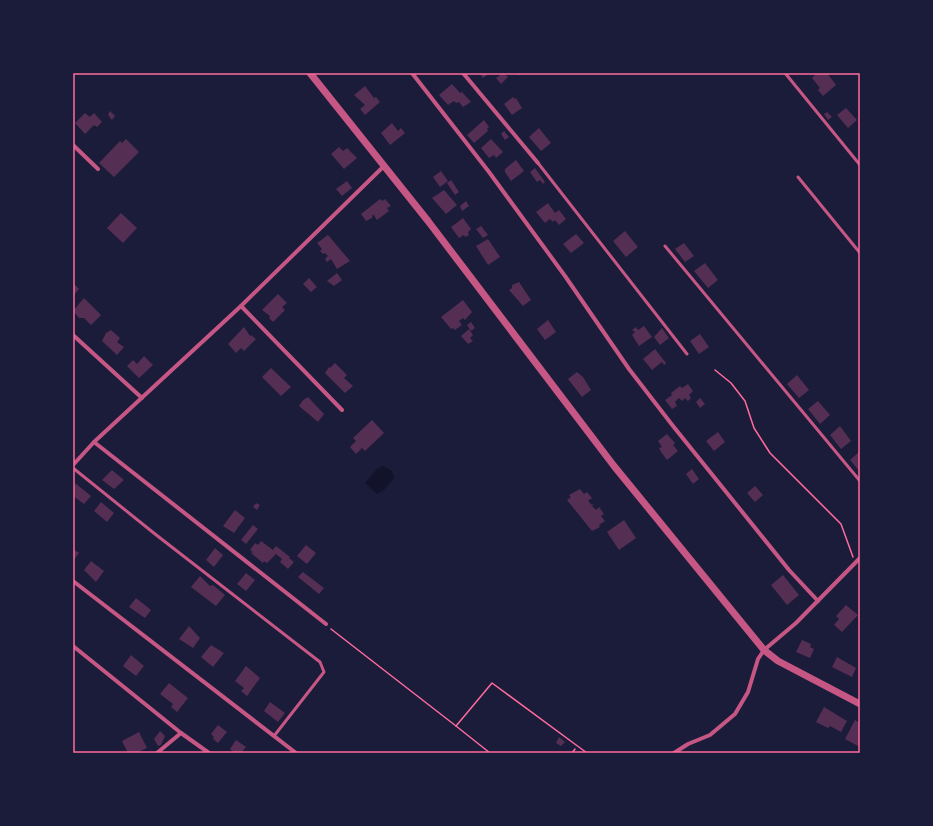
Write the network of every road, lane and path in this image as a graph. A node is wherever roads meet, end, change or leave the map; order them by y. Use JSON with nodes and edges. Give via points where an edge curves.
{"nodes":[{"id":1,"x":310,"y":73,"type":"edge"},
{"id":2,"x":412,"y":73,"type":"edge"},
{"id":3,"x":463,"y":73,"type":"edge"},
{"id":4,"x":785,"y":73,"type":"edge"},
{"id":5,"x":73,"y":145,"type":"edge"},
{"id":6,"x":538,"y":163,"type":"joint"},
{"id":7,"x":860,"y":165,"type":"edge"},
{"id":8,"x":384,"y":166,"type":"junction"},
{"id":9,"x":98,"y":169,"type":"dead end"},
{"id":10,"x":798,"y":176,"type":"dead end"},
{"id":11,"x":665,"y":246,"type":"dead end"},
{"id":12,"x":860,"y":253,"type":"edge"},
{"id":13,"x":240,"y":306,"type":"junction"},
{"id":14,"x":73,"y":335,"type":"edge"},
{"id":15,"x":687,"y":354,"type":"dead end"},
{"id":16,"x":715,"y":370,"type":"dead end"},
{"id":17,"x":142,"y":398,"type":"junction"},
{"id":18,"x":342,"y":410,"type":"dead end"},
{"id":19,"x":94,"y":442,"type":"junction"},
{"id":20,"x":73,"y":467,"type":"edge"},
{"id":21,"x":860,"y":481,"type":"edge"},
{"id":22,"x":860,"y":558,"type":"edge"},
{"id":23,"x":855,"y":563,"type":"junction"},
{"id":24,"x":73,"y":581,"type":"edge"},
{"id":25,"x":818,"y":601,"type":"junction"},
{"id":26,"x":326,"y":624,"type":"joint"},
{"id":27,"x":73,"y":646,"type":"edge"},
{"id":28,"x":764,"y":650,"type":"junction"},
{"id":29,"x":860,"y":704,"type":"edge"},
{"id":30,"x":456,"y":726,"type":"junction"},
{"id":31,"x":181,"y":733,"type":"junction"},
{"id":32,"x":274,"y":736,"type":"junction"},
{"id":33,"x":575,"y":749,"type":"dead end"},
{"id":34,"x":158,"y":753,"type":"edge"},
{"id":35,"x":209,"y":753,"type":"edge"},
{"id":36,"x":296,"y":753,"type":"edge"},
{"id":37,"x":490,"y":753,"type":"edge"},
{"id":38,"x":572,"y":753,"type":"edge"},
{"id":39,"x":587,"y":753,"type":"edge"},
{"id":40,"x":674,"y":753,"type":"edge"}],
"edges":[{"from":1,"to":8,"type":"street"},
{"from":2,"to":25,"type":"street","via":[[565,276],[629,368],[789,570]]},
{"from":3,"to":6,"type":"street"},
{"from":4,"to":7,"type":"lane"},
{"from":5,"to":9,"type":"street"},
{"from":6,"to":15,"type":"lane"},
{"from":8,"to":13,"type":"street"},
{"from":8,"to":28,"type":"street","via":[[614,466]]},
{"from":10,"to":12,"type":"lane"},
{"from":11,"to":21,"type":"lane"},
{"from":13,"to":17,"type":"street"},
{"from":13,"to":18,"type":"street"},
{"from":14,"to":17,"type":"street"},
{"from":16,"to":23,"type":"path","via":[[731,383],[744,401],[754,428],[770,453],[840,524],[851,546]]},
{"from":17,"to":19,"type":"street"},
{"from":19,"to":20,"type":"street"},
{"from":19,"to":26,"type":"street"},
{"from":20,"to":32,"type":"lane","via":[[154,534],[320,662],[324,672]]},
{"from":22,"to":23,"type":"street"},
{"from":23,"to":25,"type":"street"},
{"from":24,"to":32,"type":"street"},
{"from":25,"to":28,"type":"street"},
{"from":26,"to":30,"type":"path"},
{"from":27,"to":31,"type":"street"},
{"from":28,"to":29,"type":"street","via":[[778,661]]},
{"from":28,"to":40,"type":"street","via":[[758,659],[748,692],[735,714],[710,735]]},
{"from":30,"to":37,"type":"path"},
{"from":30,"to":39,"type":"path","via":[[492,684]]},
{"from":31,"to":34,"type":"street"},
{"from":31,"to":35,"type":"street"},
{"from":32,"to":36,"type":"street"},
{"from":33,"to":38,"type":"path"}]}
